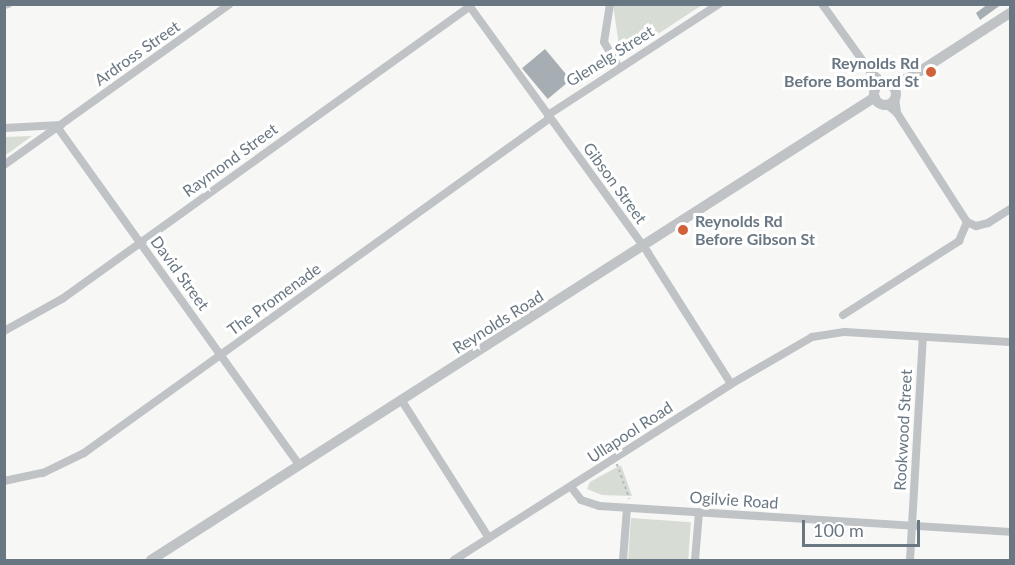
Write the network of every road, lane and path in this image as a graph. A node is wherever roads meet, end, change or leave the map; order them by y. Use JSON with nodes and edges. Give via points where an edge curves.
{"nodes":[{"id":1,"x":230,"y":4,"type":"edge"},
{"id":2,"x":610,"y":4,"type":"edge"},
{"id":3,"x":719,"y":4,"type":"edge"},
{"id":4,"x":822,"y":4,"type":"edge"},
{"id":5,"x":468,"y":6,"type":"edge"},
{"id":6,"x":709,"y":7,"type":"edge"},
{"id":7,"x":1011,"y":13,"type":"edge"},
{"id":8,"x":619,"y":68,"type":"junction"},
{"id":9,"x":886,"y":94,"type":"junction"},
{"id":10,"x":549,"y":117,"type":"junction"},
{"id":11,"x":59,"y":127,"type":"junction"},
{"id":12,"x":4,"y":128,"type":"edge"},
{"id":13,"x":4,"y":165,"type":"edge"},
{"id":14,"x":1011,"y":209,"type":"edge"},
{"id":15,"x":967,"y":222,"type":"junction"},
{"id":16,"x":139,"y":243,"type":"junction"},
{"id":17,"x":644,"y":248,"type":"junction"},
{"id":18,"x":843,"y":315,"type":"dead end"},
{"id":19,"x":4,"y":331,"type":"edge"},
{"id":20,"x":923,"y":337,"type":"junction"},
{"id":21,"x":1011,"y":342,"type":"edge"},
{"id":22,"x":221,"y":355,"type":"junction"},
{"id":23,"x":731,"y":384,"type":"junction"},
{"id":24,"x":402,"y":401,"type":"junction"},
{"id":25,"x":615,"y":459,"type":"junction"},
{"id":26,"x":299,"y":465,"type":"junction"},
{"id":27,"x":4,"y":481,"type":"edge"},
{"id":28,"x":571,"y":488,"type":"junction"},
{"id":29,"x":629,"y":504,"type":"junction"},
{"id":30,"x":699,"y":512,"type":"junction"},
{"id":31,"x":912,"y":526,"type":"junction"},
{"id":32,"x":1011,"y":532,"type":"edge"},
{"id":33,"x":489,"y":538,"type":"junction"},
{"id":34,"x":151,"y":561,"type":"edge"},
{"id":35,"x":454,"y":561,"type":"edge"},
{"id":36,"x":623,"y":561,"type":"edge"},
{"id":37,"x":695,"y":561,"type":"edge"},
{"id":38,"x":910,"y":561,"type":"edge"}],
"edges":[{"from":1,"to":11,"type":"street","name":"Ardross Street"},
{"from":2,"to":8,"type":"street","via":[[604,42]]},
{"from":3,"to":6,"type":"street","name":"Glenelg Street"},
{"from":4,"to":9,"type":"street"},
{"from":5,"to":10,"type":"street","name":"Gibson Street"},
{"from":5,"to":16,"type":"street","name":"Raymond Street"},
{"from":6,"to":8,"type":"street","name":"Glenelg Street"},
{"from":7,"to":9,"type":"street"},
{"from":8,"to":10,"type":"street","name":"Glenelg Street"},
{"from":9,"to":15,"type":"street"},
{"from":9,"to":17,"type":"street","name":"Reynolds Road"},
{"from":10,"to":17,"type":"street","name":"Gibson Street"},
{"from":10,"to":22,"type":"street","name":"The Promenade"},
{"from":11,"to":12,"type":"street"},
{"from":11,"to":13,"type":"street","name":"Ardross Street"},
{"from":11,"to":16,"type":"street","name":"David Street"},
{"from":14,"to":15,"type":"street","via":[[988,223],[976,226]]},
{"from":15,"to":18,"type":"street","via":[[959,241]]},
{"from":16,"to":19,"type":"street","name":"Raymond Street","via":[[34,318]]},
{"from":16,"to":22,"type":"street","name":"David Street"},
{"from":17,"to":23,"type":"street","name":"Gibson Street"},
{"from":17,"to":24,"type":"street","name":"Reynolds Road"},
{"from":20,"to":21,"type":"street"},
{"from":20,"to":23,"type":"street","name":"Ullapool Road","via":[[825,333]]},
{"from":20,"to":31,"type":"street","name":"Rookwood Street"},
{"from":22,"to":26,"type":"street","name":"David Street"},
{"from":22,"to":27,"type":"street","name":"The Promenade","via":[[84,453],[43,473]]},
{"from":23,"to":25,"type":"street","name":"Ullapool Road"},
{"from":24,"to":26,"type":"street","name":"Reynolds Road"},
{"from":24,"to":33,"type":"street"},
{"from":25,"to":28,"type":"street","name":"Ullapool Road"},
{"from":25,"to":29,"type":"path"},
{"from":26,"to":34,"type":"street","name":"Reynolds Road"},
{"from":28,"to":29,"type":"street","name":"Ogilvie Road","via":[[591,505]]},
{"from":28,"to":33,"type":"street","name":"Ullapool Road"},
{"from":29,"to":30,"type":"street","name":"Ogilvie Road"},
{"from":29,"to":36,"type":"street"},
{"from":30,"to":31,"type":"street","name":"Ogilvie Road"},
{"from":30,"to":37,"type":"street"},
{"from":31,"to":32,"type":"street","name":"Ogilvie Road"},
{"from":31,"to":38,"type":"street","name":"Rookwood Street"},
{"from":33,"to":35,"type":"street","name":"Ullapool Road"}]}
